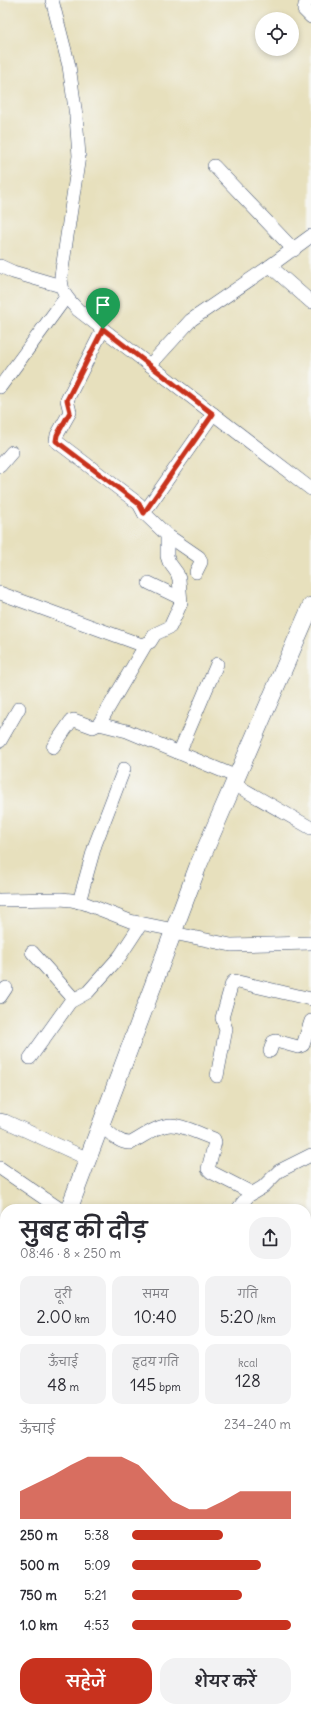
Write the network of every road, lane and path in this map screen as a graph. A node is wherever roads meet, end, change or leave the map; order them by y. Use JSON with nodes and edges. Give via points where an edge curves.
{"nodes":[{"id":1,"x":52,"y":0,"type":"edge"},
{"id":2,"x":308,"y":0,"type":"edge"},
{"id":3,"x":311,"y":16,"type":"edge"},
{"id":4,"x":214,"y":166,"type":"dead end"},
{"id":5,"x":311,"y":236,"type":"edge"},
{"id":6,"x":294,"y":250,"type":"junction"},
{"id":7,"x":0,"y":266,"type":"edge"},
{"id":8,"x":270,"y":266,"type":"junction"},
{"id":9,"x":63,"y":291,"type":"junction"},
{"id":10,"x":311,"y":302,"type":"edge"},
{"id":11,"x":103,"y":329,"type":"junction"},
{"id":12,"x":150,"y":366,"type":"junction"},
{"id":13,"x":0,"y":387,"type":"edge"},
{"id":14,"x":213,"y":414,"type":"junction"},
{"id":15,"x":12,"y":452,"type":"dead end"},
{"id":16,"x":0,"y":466,"type":"edge"},
{"id":17,"x":309,"y":483,"type":"edge"},
{"id":18,"x":144,"y":513,"type":"junction"},
{"id":19,"x":167,"y":535,"type":"junction"},
{"id":20,"x":196,"y":572,"type":"dead end"},
{"id":21,"x":149,"y":583,"type":"dead end"},
{"id":22,"x":0,"y":593,"type":"edge"},
{"id":23,"x":180,"y":598,"type":"junction"},
{"id":24,"x":311,"y":606,"type":"edge"},
{"id":25,"x":146,"y":644,"type":"junction"},
{"id":26,"x":217,"y":664,"type":"dead end"},
{"id":27,"x":19,"y":708,"type":"dead end"},
{"id":28,"x":99,"y":724,"type":"junction"},
{"id":29,"x":0,"y":741,"type":"edge"},
{"id":30,"x":54,"y":747,"type":"dead end"},
{"id":31,"x":179,"y":753,"type":"junction"},
{"id":32,"x":124,"y":769,"type":"dead end"},
{"id":33,"x":235,"y":781,"type":"junction"},
{"id":34,"x":311,"y":828,"type":"edge"},
{"id":35,"x":0,"y":900,"type":"edge"},
{"id":36,"x":79,"y":902,"type":"junction"},
{"id":37,"x":141,"y":924,"type":"junction"},
{"id":38,"x":174,"y":931,"type":"junction"},
{"id":39,"x":311,"y":943,"type":"edge"},
{"id":40,"x":32,"y":952,"type":"dead end"},
{"id":41,"x":74,"y":999,"type":"junction"},
{"id":42,"x":311,"y":999,"type":"edge"},
{"id":43,"x":311,"y":1021,"type":"edge"},
{"id":44,"x":270,"y":1051,"type":"dead end"},
{"id":45,"x":30,"y":1058,"type":"dead end"},
{"id":46,"x":217,"y":1076,"type":"dead end"},
{"id":47,"x":0,"y":1120,"type":"edge"},
{"id":48,"x":101,"y":1125,"type":"junction"},
{"id":49,"x":311,"y":1155,"type":"edge"},
{"id":50,"x":88,"y":1159,"type":"junction"},
{"id":51,"x":0,"y":1168,"type":"edge"},
{"id":52,"x":252,"y":1193,"type":"junction"},
{"id":53,"x":53,"y":1204,"type":"edge"},
{"id":54,"x":71,"y":1204,"type":"edge"},
{"id":55,"x":242,"y":1204,"type":"edge"}],
"edges":[{"from":1,"to":9,"type":"street","via":[[69,66],[78,156],[61,276]]},
{"from":2,"to":3,"type":"street","via":[[304,10]]},
{"from":4,"to":6,"type":"street"},
{"from":5,"to":6,"type":"street"},
{"from":6,"to":8,"type":"street"},
{"from":7,"to":9,"type":"street"},
{"from":8,"to":10,"type":"street"},
{"from":8,"to":12,"type":"street","via":[[191,320]]},
{"from":9,"to":11,"type":"street","via":[[78,310]]},
{"from":9,"to":13,"type":"street"},
{"from":11,"to":12,"type":"street"},
{"from":11,"to":18,"type":"street","via":[[67,400],[70,412],[56,441],[139,504]]},
{"from":12,"to":14,"type":"street"},
{"from":14,"to":17,"type":"street"},
{"from":14,"to":18,"type":"street"},
{"from":15,"to":16,"type":"street"},
{"from":18,"to":19,"type":"street"},
{"from":19,"to":20,"type":"street","via":[[199,557],[201,562]]},
{"from":19,"to":23,"type":"street","via":[[167,556],[177,572]]},
{"from":21,"to":23,"type":"street"},
{"from":22,"to":25,"type":"street","via":[[142,645]]},
{"from":23,"to":25,"type":"street","via":[[180,606],[170,628],[156,634]]},
{"from":24,"to":33,"type":"main road"},
{"from":25,"to":28,"type":"street"},
{"from":26,"to":31,"type":"street"},
{"from":27,"to":29,"type":"street"},
{"from":28,"to":30,"type":"street","via":[[93,727],[71,721]]},
{"from":28,"to":31,"type":"street","via":[[127,731]]},
{"from":31,"to":33,"type":"street"},
{"from":32,"to":36,"type":"street","via":[[95,845]]},
{"from":33,"to":34,"type":"street"},
{"from":33,"to":38,"type":"main road","via":[[198,866]]},
{"from":35,"to":36,"type":"street","via":[[61,899]]},
{"from":36,"to":37,"type":"street"},
{"from":37,"to":38,"type":"street"},
{"from":37,"to":41,"type":"street","via":[[120,956],[88,992]]},
{"from":38,"to":39,"type":"street","via":[[239,945]]},
{"from":38,"to":48,"type":"main road"},
{"from":40,"to":41,"type":"street"},
{"from":41,"to":45,"type":"street"},
{"from":42,"to":46,"type":"street","via":[[234,981],[222,1018],[226,1029]]},
{"from":43,"to":44,"type":"street","via":[[303,1045],[298,1047],[276,1041],[273,1042]]},
{"from":47,"to":50,"type":"street"},
{"from":48,"to":50,"type":"main road"},
{"from":48,"to":52,"type":"street","via":[[126,1143],[169,1125],[214,1139],[208,1169]]},
{"from":49,"to":52,"type":"street","via":[[279,1171],[263,1187]]},
{"from":50,"to":54,"type":"main road"},
{"from":51,"to":53,"type":"street"},
{"from":52,"to":55,"type":"street"}]}
